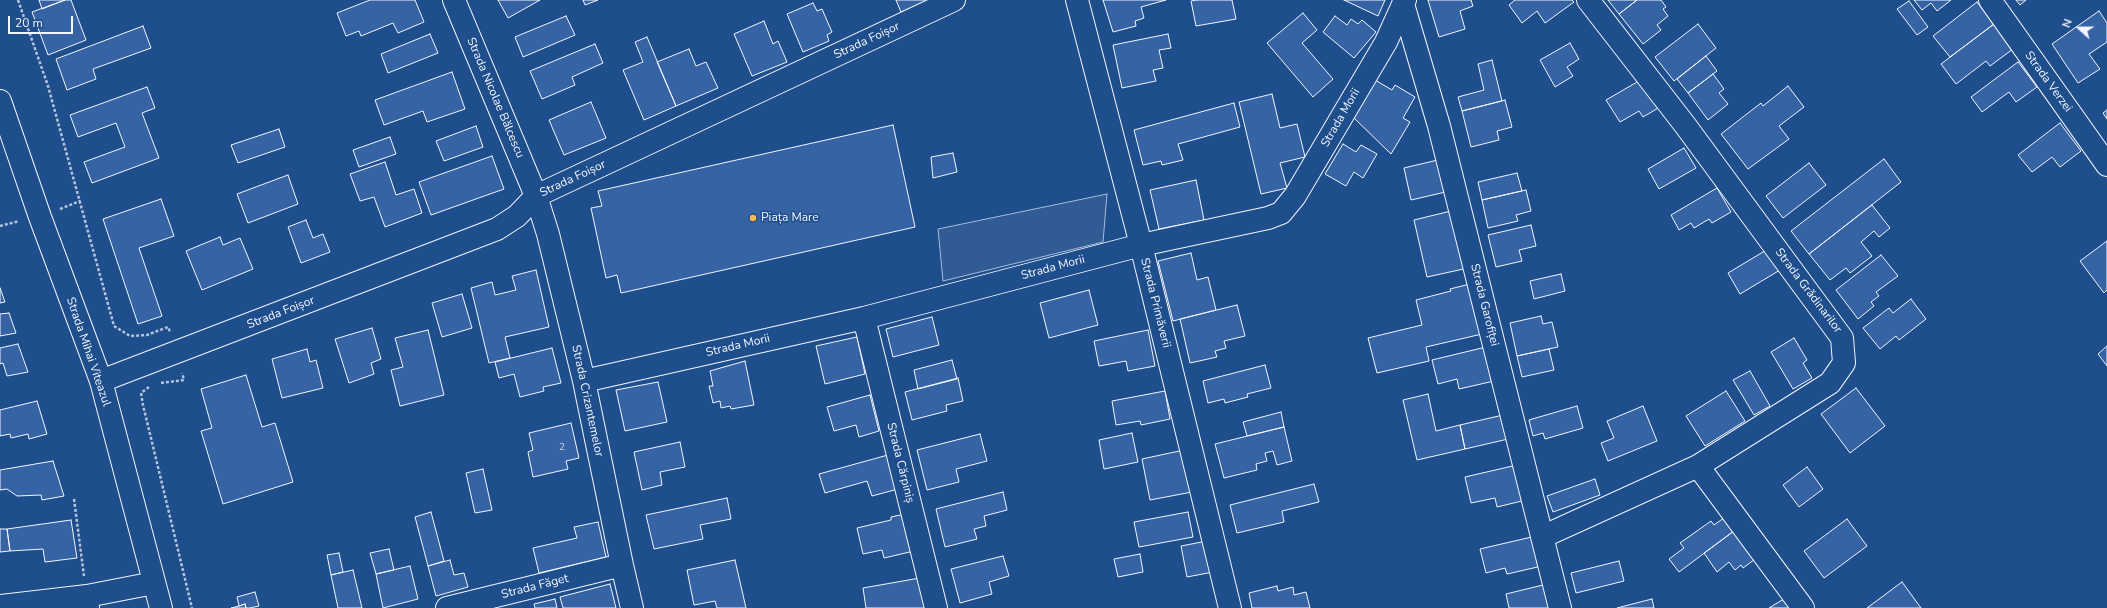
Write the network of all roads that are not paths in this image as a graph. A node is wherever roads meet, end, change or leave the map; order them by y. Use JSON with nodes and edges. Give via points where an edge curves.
{"nodes":[{"id":1,"x":454,"y":0,"type":"edge"},
{"id":2,"x":954,"y":0,"type":"edge"},
{"id":3,"x":1077,"y":0,"type":"edge"},
{"id":4,"x":1588,"y":0,"type":"edge"},
{"id":5,"x":1990,"y":0,"type":"edge"},
{"id":6,"x":1404,"y":2,"type":"edge"},
{"id":7,"x":0,"y":101,"type":"edge"},
{"id":8,"x":2107,"y":165,"type":"edge"},
{"id":9,"x":536,"y":196,"type":"junction"},
{"id":10,"x":1141,"y":245,"type":"junction"},
{"id":11,"x":864,"y":318,"type":"junction"},
{"id":12,"x":101,"y":381,"type":"junction"},
{"id":13,"x":584,"y":381,"type":"junction"},
{"id":14,"x":1698,"y":466,"type":"junction"},
{"id":15,"x":1542,"y":538,"type":"junction"},
{"id":16,"x":622,"y":565,"type":"junction"},
{"id":17,"x":154,"y":583,"type":"junction"},
{"id":18,"x":87,"y":602,"type":"edge"},
{"id":19,"x":0,"y":606,"type":"edge"},
{"id":20,"x":161,"y":608,"type":"edge"},
{"id":21,"x":447,"y":608,"type":"edge"},
{"id":22,"x":632,"y":608,"type":"edge"},
{"id":23,"x":936,"y":608,"type":"edge"},
{"id":24,"x":1230,"y":608,"type":"edge"},
{"id":25,"x":1560,"y":608,"type":"edge"},
{"id":26,"x":1803,"y":608,"type":"edge"}],
"edges":[{"from":1,"to":9,"type":"main road","name":"Strada Nicolae Bălcescu"},
{"from":2,"to":9,"type":"main road","name":"Strada Foișor"},
{"from":3,"to":10,"type":"main road","name":"Strada Primăverii"},
{"from":4,"to":14,"type":"main road","name":"Strada Grădinarilor","via":[[1685,125],[1842,338],[1844,363],[1830,383]]},
{"from":5,"to":8,"type":"main road","name":"Strada Verzei"},
{"from":6,"to":10,"type":"main road","name":"Strada Morii","via":[[1382,49],[1295,196],[1281,213]]},
{"from":6,"to":15,"type":"main road","name":"Strada Garofiței","via":[[1439,126]]},
{"from":7,"to":12,"type":"main road","name":"Strada Mihai Viteazul"},
{"from":9,"to":12,"type":"main road","name":"Strada Foișor","via":[[517,216],[497,229]]},
{"from":9,"to":13,"type":"main road","name":"Strada Crizantemelor","via":[[548,234]]},
{"from":10,"to":11,"type":"main road","name":"Strada Morii"},
{"from":10,"to":24,"type":"main road","name":"Strada Primăverii"},
{"from":11,"to":13,"type":"main road","name":"Strada Morii"},
{"from":11,"to":23,"type":"main road","name":"Strada Cărpiniș"},
{"from":12,"to":17,"type":"main road","name":"Strada Mihai Viteazul"},
{"from":13,"to":16,"type":"main road","name":"Strada Crizantemelor"},
{"from":14,"to":15,"type":"main road","name":"Strada Grădinarilor"},
{"from":14,"to":26,"type":"main road"},
{"from":15,"to":25,"type":"main road","name":"Strada Garofiței"},
{"from":16,"to":21,"type":"main road","name":"Strada Făget"},
{"from":16,"to":22,"type":"main road","name":"Strada Crizantemelor"},
{"from":17,"to":18,"type":"main road"},
{"from":17,"to":20,"type":"main road","name":"Strada Mihai Viteazul"},
{"from":18,"to":19,"type":"main road"}]}
